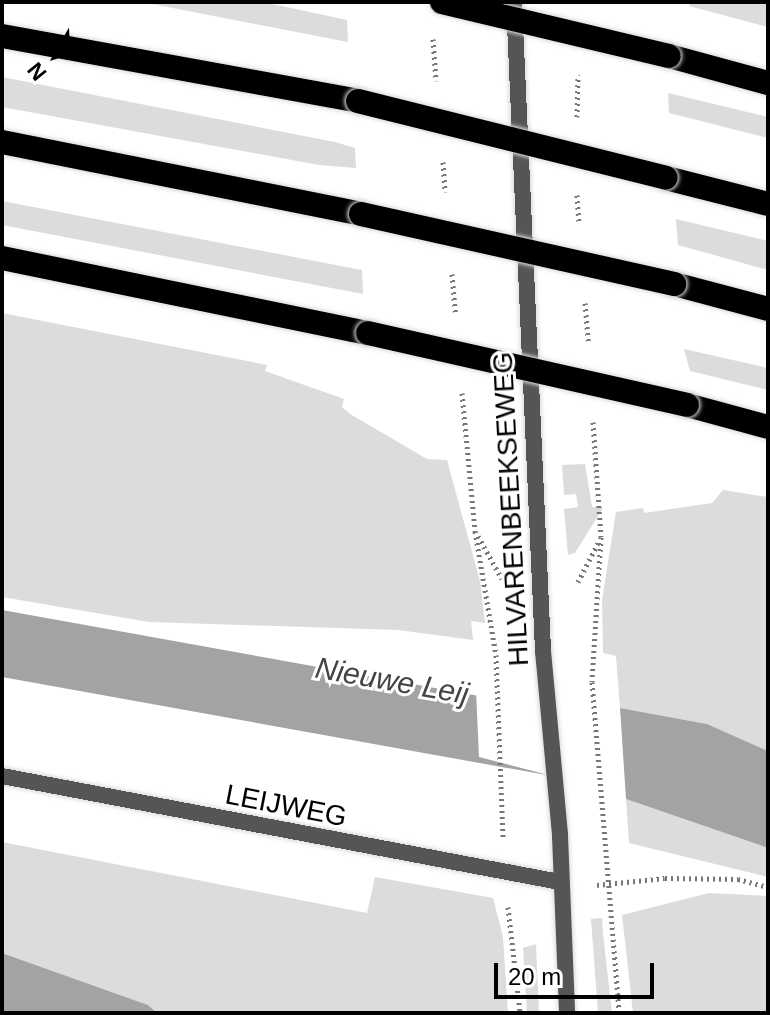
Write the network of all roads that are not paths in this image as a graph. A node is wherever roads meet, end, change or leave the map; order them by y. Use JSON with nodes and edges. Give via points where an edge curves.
{"nodes":[{"id":1,"x":442,"y":2,"type":"edge"},
{"id":2,"x":514,"y":2,"type":"edge"},
{"id":3,"x":2,"y":36,"type":"edge"},
{"id":4,"x":768,"y":83,"type":"edge"},
{"id":5,"x":2,"y":142,"type":"edge"},
{"id":6,"x":768,"y":204,"type":"edge"},
{"id":7,"x":2,"y":258,"type":"edge"},
{"id":8,"x":768,"y":309,"type":"edge"},
{"id":9,"x":768,"y":427,"type":"edge"},
{"id":10,"x":2,"y":776,"type":"edge"},
{"id":11,"x":560,"y":882,"type":"junction"},
{"id":12,"x":567,"y":1013,"type":"edge"}],
"edges":[{"from":1,"to":4,"type":"highway","bridge":true},
{"from":2,"to":11,"type":"street","name":"HILVARENBEEKSEWEG","via":[[543,651]]},
{"from":3,"to":6,"type":"highway","bridge":true,"via":[[358,101]]},
{"from":5,"to":8,"type":"highway","bridge":true,"via":[[361,214]]},
{"from":7,"to":9,"type":"highway","bridge":true,"via":[[368,333]]},
{"from":10,"to":11,"type":"street","name":"LEIJWEG"},
{"from":11,"to":12,"type":"street","name":"HILVARENBEEKSEWEG"}]}
